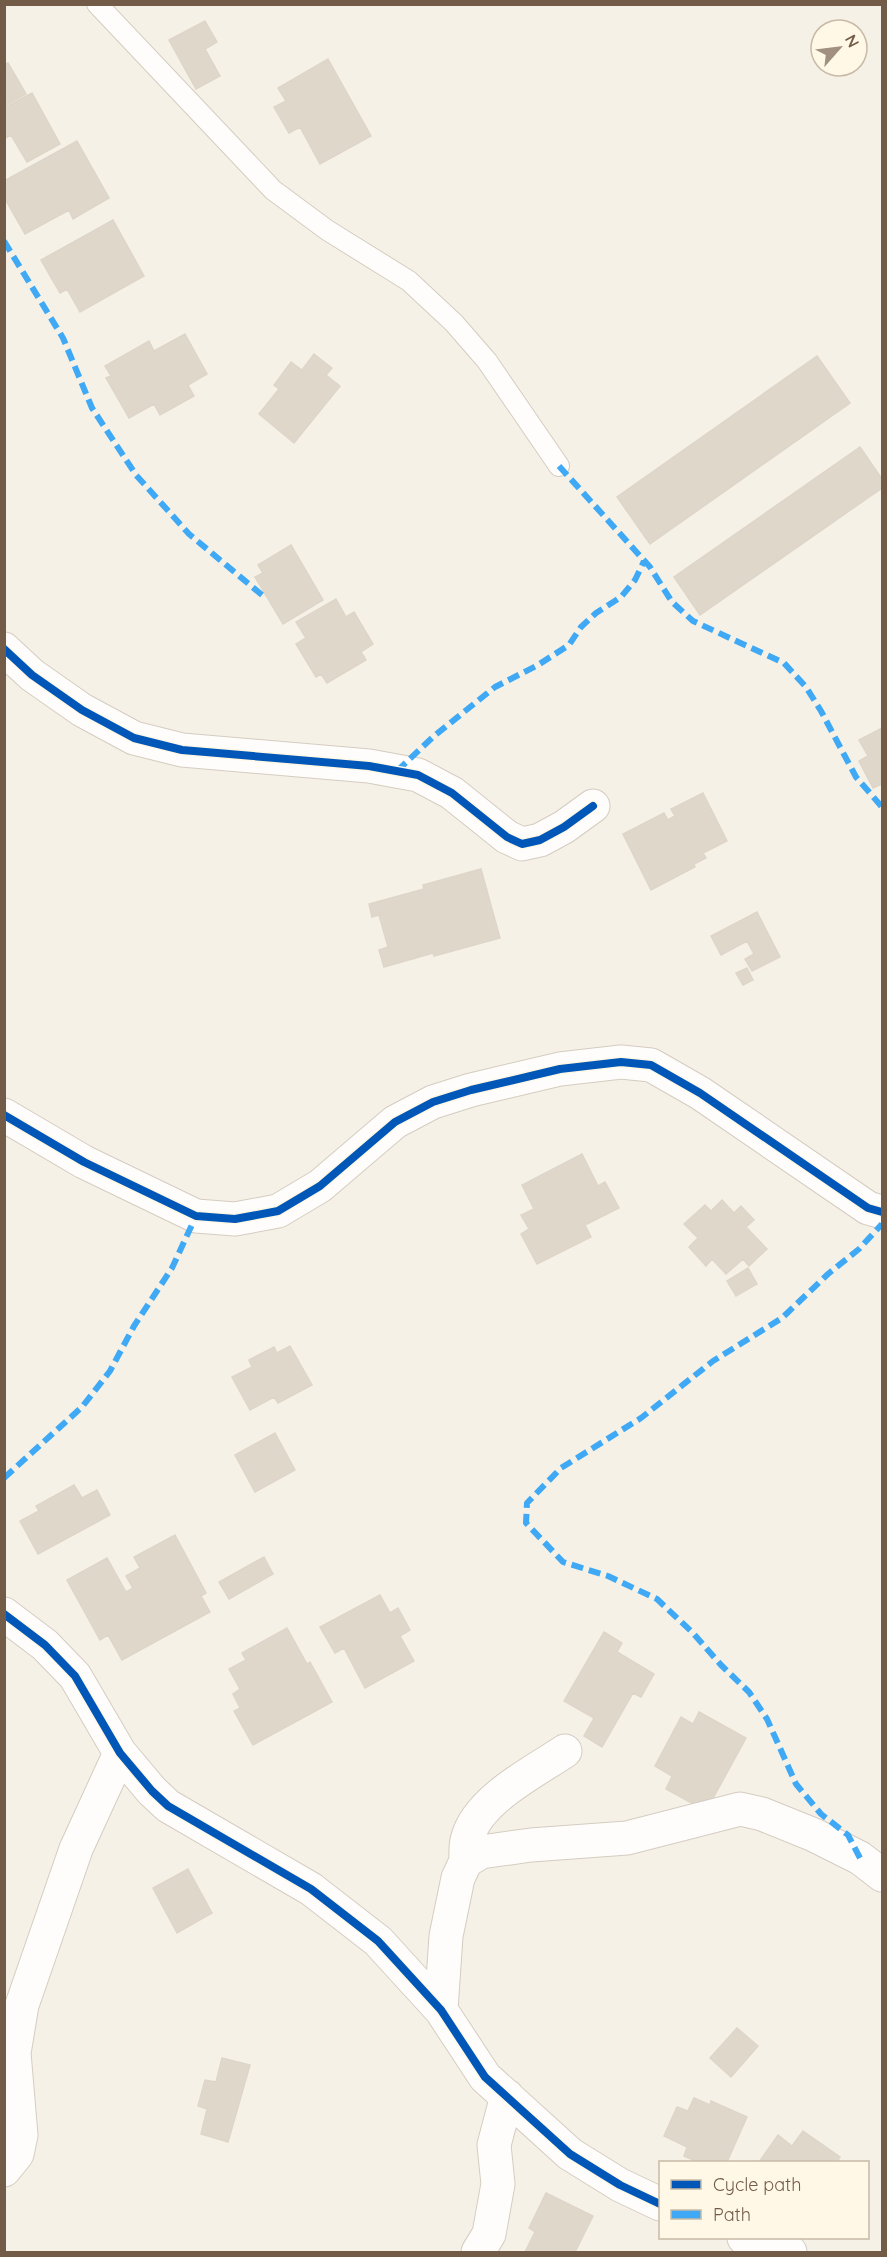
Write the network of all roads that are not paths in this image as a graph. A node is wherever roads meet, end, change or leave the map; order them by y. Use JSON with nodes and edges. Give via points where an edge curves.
{"nodes":[{"id":1,"x":97,"y":4,"type":"edge"},
{"id":2,"x":559,"y":466,"type":"dead end"},
{"id":3,"x":4,"y":649,"type":"edge"},
{"id":4,"x":593,"y":806,"type":"dead end"},
{"id":5,"x":4,"y":1115,"type":"edge"},
{"id":6,"x":882,"y":1212,"type":"edge"},
{"id":7,"x":4,"y":1614,"type":"edge"},
{"id":8,"x":565,"y":1751,"type":"dead end"},
{"id":9,"x":120,"y":1753,"type":"junction"},
{"id":10,"x":466,"y":1861,"type":"junction"},
{"id":11,"x":882,"y":1875,"type":"edge"},
{"id":12,"x":441,"y":2010,"type":"junction"},
{"id":13,"x":507,"y":2096,"type":"junction"},
{"id":14,"x":4,"y":2170,"type":"edge"},
{"id":15,"x":659,"y":2204,"type":"edge"},
{"id":16,"x":747,"y":2239,"type":"edge"},
{"id":17,"x":478,"y":2253,"type":"edge"},
{"id":18,"x":790,"y":2253,"type":"edge"}],
"edges":[{"from":1,"to":2,"type":"lane","via":[[273,190],[327,230],[410,281],[454,323],[487,361]]},
{"from":3,"to":4,"type":"street","via":[[32,675],[82,710],[134,738],[182,750],[369,766],[418,775],[452,793],[507,837],[522,844],[540,840]]},
{"from":5,"to":6,"type":"street","via":[[84,1162],[196,1216],[235,1219],[279,1211],[320,1186],[395,1122],[433,1102],[560,1069],[621,1062],[651,1065],[868,1208]]},
{"from":7,"to":9,"type":"street","via":[[45,1644],[75,1676]]},
{"from":8,"to":10,"type":"street","via":[[488,1806],[467,1838]]},
{"from":9,"to":12,"type":"street","via":[[168,1806],[311,1889],[378,1941]]},
{"from":9,"to":14,"type":"street","via":[[76,1849],[21,2005],[14,2053],[21,2135],[18,2154]]},
{"from":10,"to":11,"type":"street","via":[[481,1852],[502,1849],[627,1838],[740,1809],[814,1835],[860,1858]]},
{"from":10,"to":12,"type":"street","via":[[458,1878],[446,1936]]},
{"from":12,"to":13,"type":"street","via":[[485,2077]]},
{"from":13,"to":15,"type":"street","via":[[570,2154]]},
{"from":13,"to":17,"type":"street","via":[[494,2145],[498,2184],[489,2235]]},
{"from":16,"to":18,"type":"street"}]}
